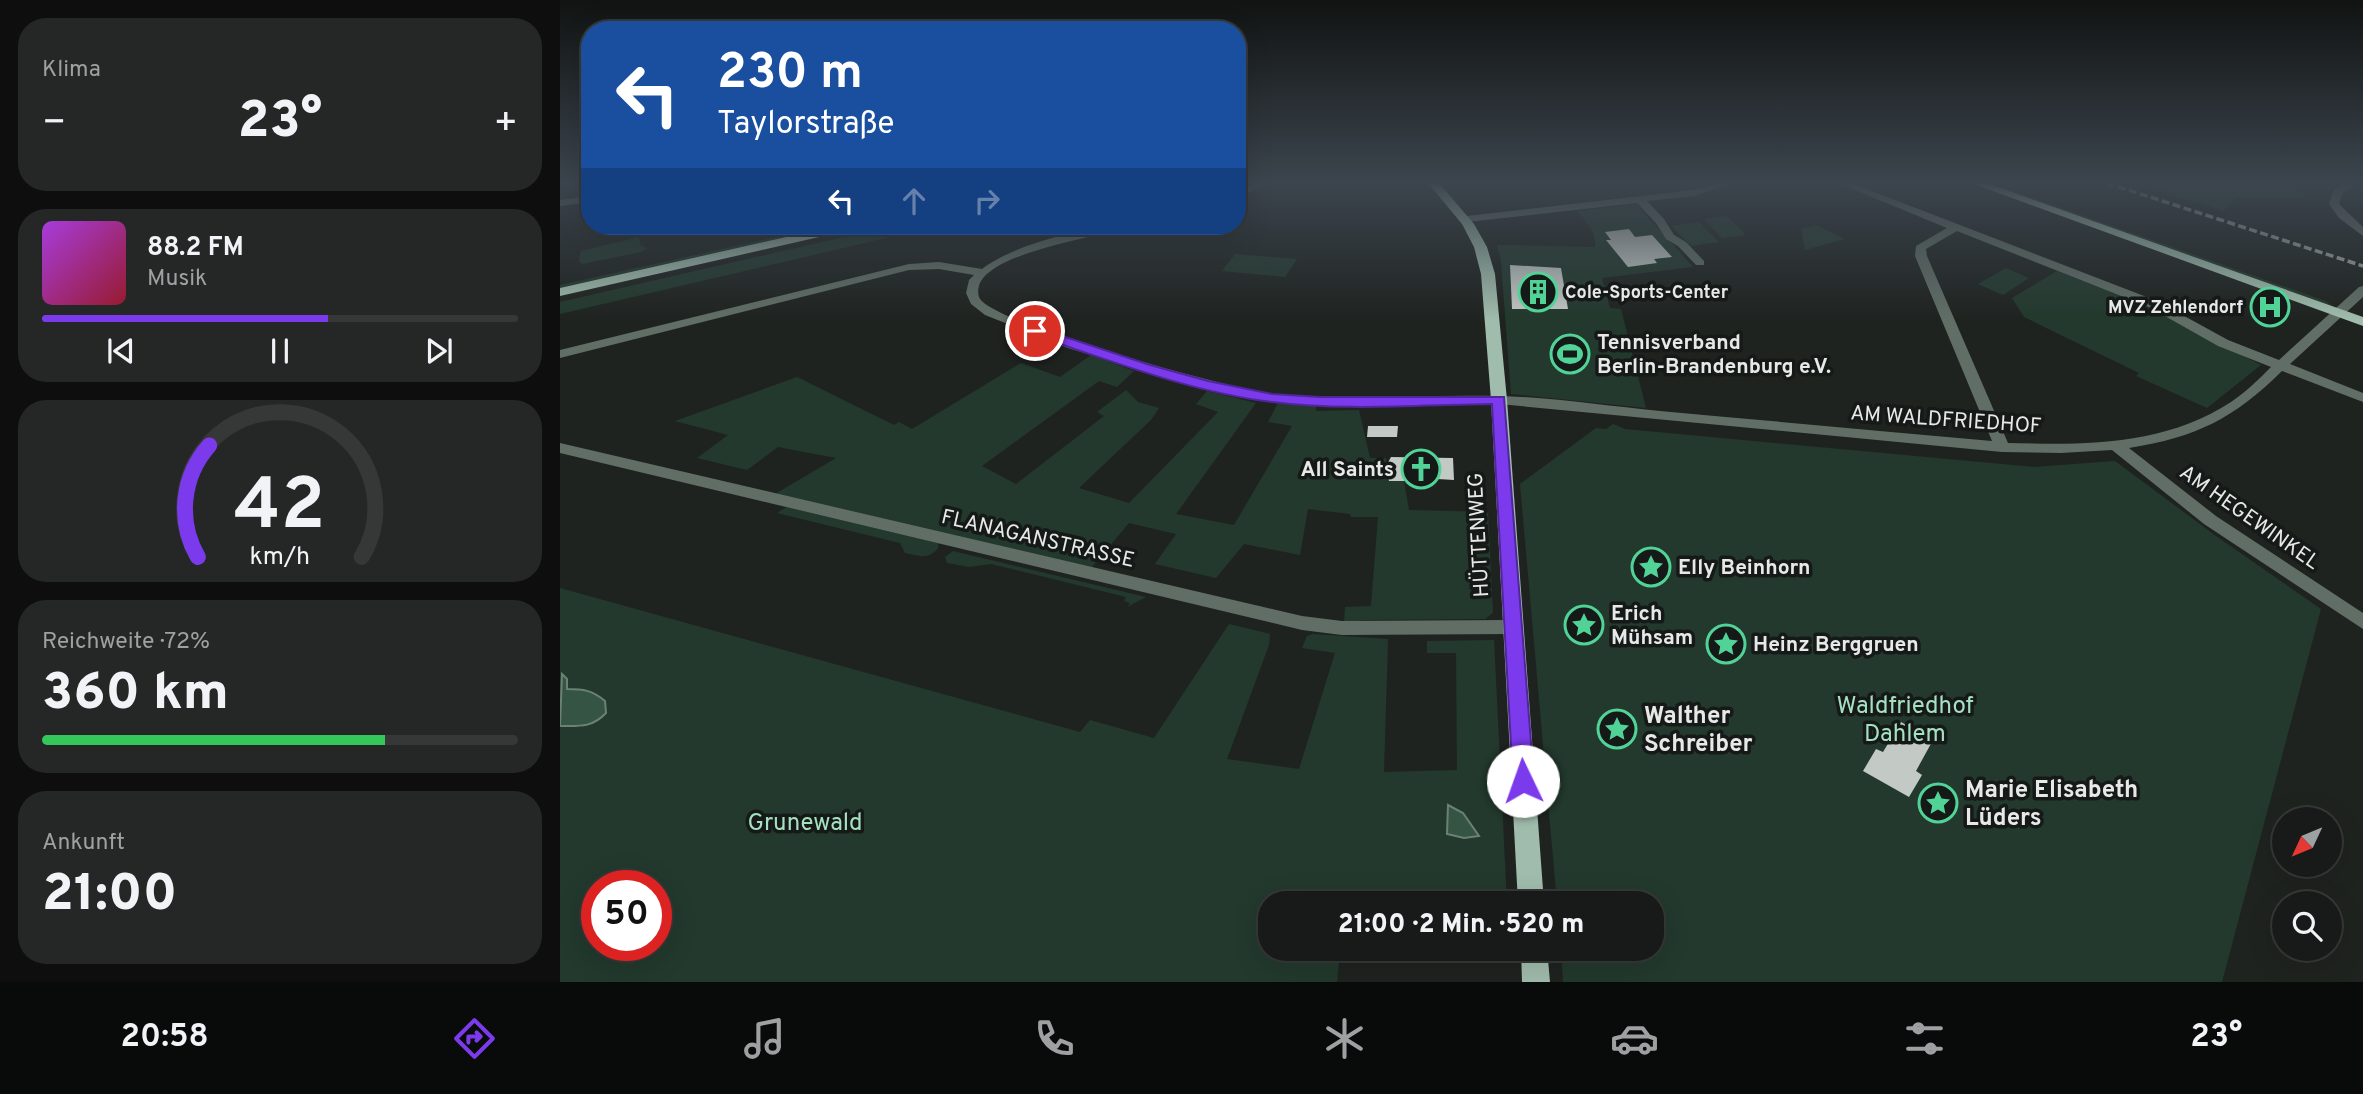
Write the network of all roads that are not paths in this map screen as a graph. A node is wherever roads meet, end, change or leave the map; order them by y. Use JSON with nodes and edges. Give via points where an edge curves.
{"nodes":[{"id":1,"x":1471,"y":229,"type":"edge"},
{"id":2,"x":1665,"y":229,"type":"edge"},
{"id":3,"x":1952,"y":229,"type":"edge"},
{"id":4,"x":1961,"y":229,"type":"edge"},
{"id":5,"x":2108,"y":229,"type":"edge"},
{"id":6,"x":2121,"y":229,"type":"edge"},
{"id":7,"x":776,"y":235,"type":"edge"},
{"id":8,"x":810,"y":235,"type":"edge"},
{"id":9,"x":1087,"y":235,"type":"edge"},
{"id":10,"x":1700,"y":263,"type":"dead end"},
{"id":11,"x":982,"y":272,"type":"junction"},
{"id":12,"x":560,"y":283,"type":"edge"},
{"id":13,"x":2363,"y":290,"type":"edge"},
{"id":14,"x":560,"y":292,"type":"edge"},
{"id":15,"x":2342,"y":310,"type":"junction"},
{"id":16,"x":2363,"y":312,"type":"edge"},
{"id":17,"x":2363,"y":322,"type":"edge"},
{"id":18,"x":560,"y":354,"type":"edge"},
{"id":19,"x":2281,"y":366,"type":"junction"},
{"id":20,"x":2363,"y":398,"type":"edge"},
{"id":21,"x":1499,"y":400,"type":"junction"},
{"id":22,"x":2115,"y":446,"type":"junction"},
{"id":23,"x":2002,"y":447,"type":"junction"},
{"id":24,"x":560,"y":448,"type":"edge"},
{"id":25,"x":2363,"y":622,"type":"edge"},
{"id":26,"x":1511,"y":626,"type":"junction"},
{"id":27,"x":1530,"y":891,"type":"edge"},
{"id":28,"x":1535,"y":961,"type":"edge"},
{"id":29,"x":1536,"y":982,"type":"edge"}],
"edges":[{"from":1,"to":21,"type":"main road","name":"HÜTTENWEG","via":[[1486,263]]},
{"from":2,"to":10,"type":"street"},
{"from":3,"to":23,"type":"street","via":[[1924,243],[1920,256]]},
{"from":4,"to":19,"type":"street","via":[[2153,304],[2215,339]]},
{"from":5,"to":15,"type":"main road"},
{"from":6,"to":15,"type":"main road"},
{"from":7,"to":12,"type":"main road"},
{"from":8,"to":14,"type":"main road"},
{"from":9,"to":11,"type":"street","via":[[1022,251]]},
{"from":11,"to":18,"type":"street","via":[[943,264],[909,267]]},
{"from":11,"to":21,"type":"street","name":"AM WALDFRIEDHOF","via":[[972,293],[989,312],[1073,345],[1206,385],[1293,400]]},
{"from":13,"to":15,"type":"street","name":"AM WALDFRIEDHOF"},
{"from":15,"to":16,"type":"main road"},
{"from":15,"to":17,"type":"main road"},
{"from":15,"to":19,"type":"street","name":"AM WALDFRIEDHOF"},
{"from":19,"to":20,"type":"street"},
{"from":19,"to":22,"type":"street","name":"AM WALDFRIEDHOF","via":[[2223,413],[2178,432]]},
{"from":21,"to":23,"type":"street","name":"AM WALDFRIEDHOF"},
{"from":21,"to":26,"type":"main road","name":"HÜTTENWEG"},
{"from":22,"to":23,"type":"street","name":"AM WALDFRIEDHOF"},
{"from":22,"to":25,"type":"street","name":"AM HEGEWINKEL","via":[[2210,520]]},
{"from":24,"to":26,"type":"street","name":"FLANAGANSTRASSE","via":[[1302,623],[1342,628]]},
{"from":26,"to":27,"type":"main road","name":"HÜTTENWEG"},
{"from":28,"to":29,"type":"main road"}]}
